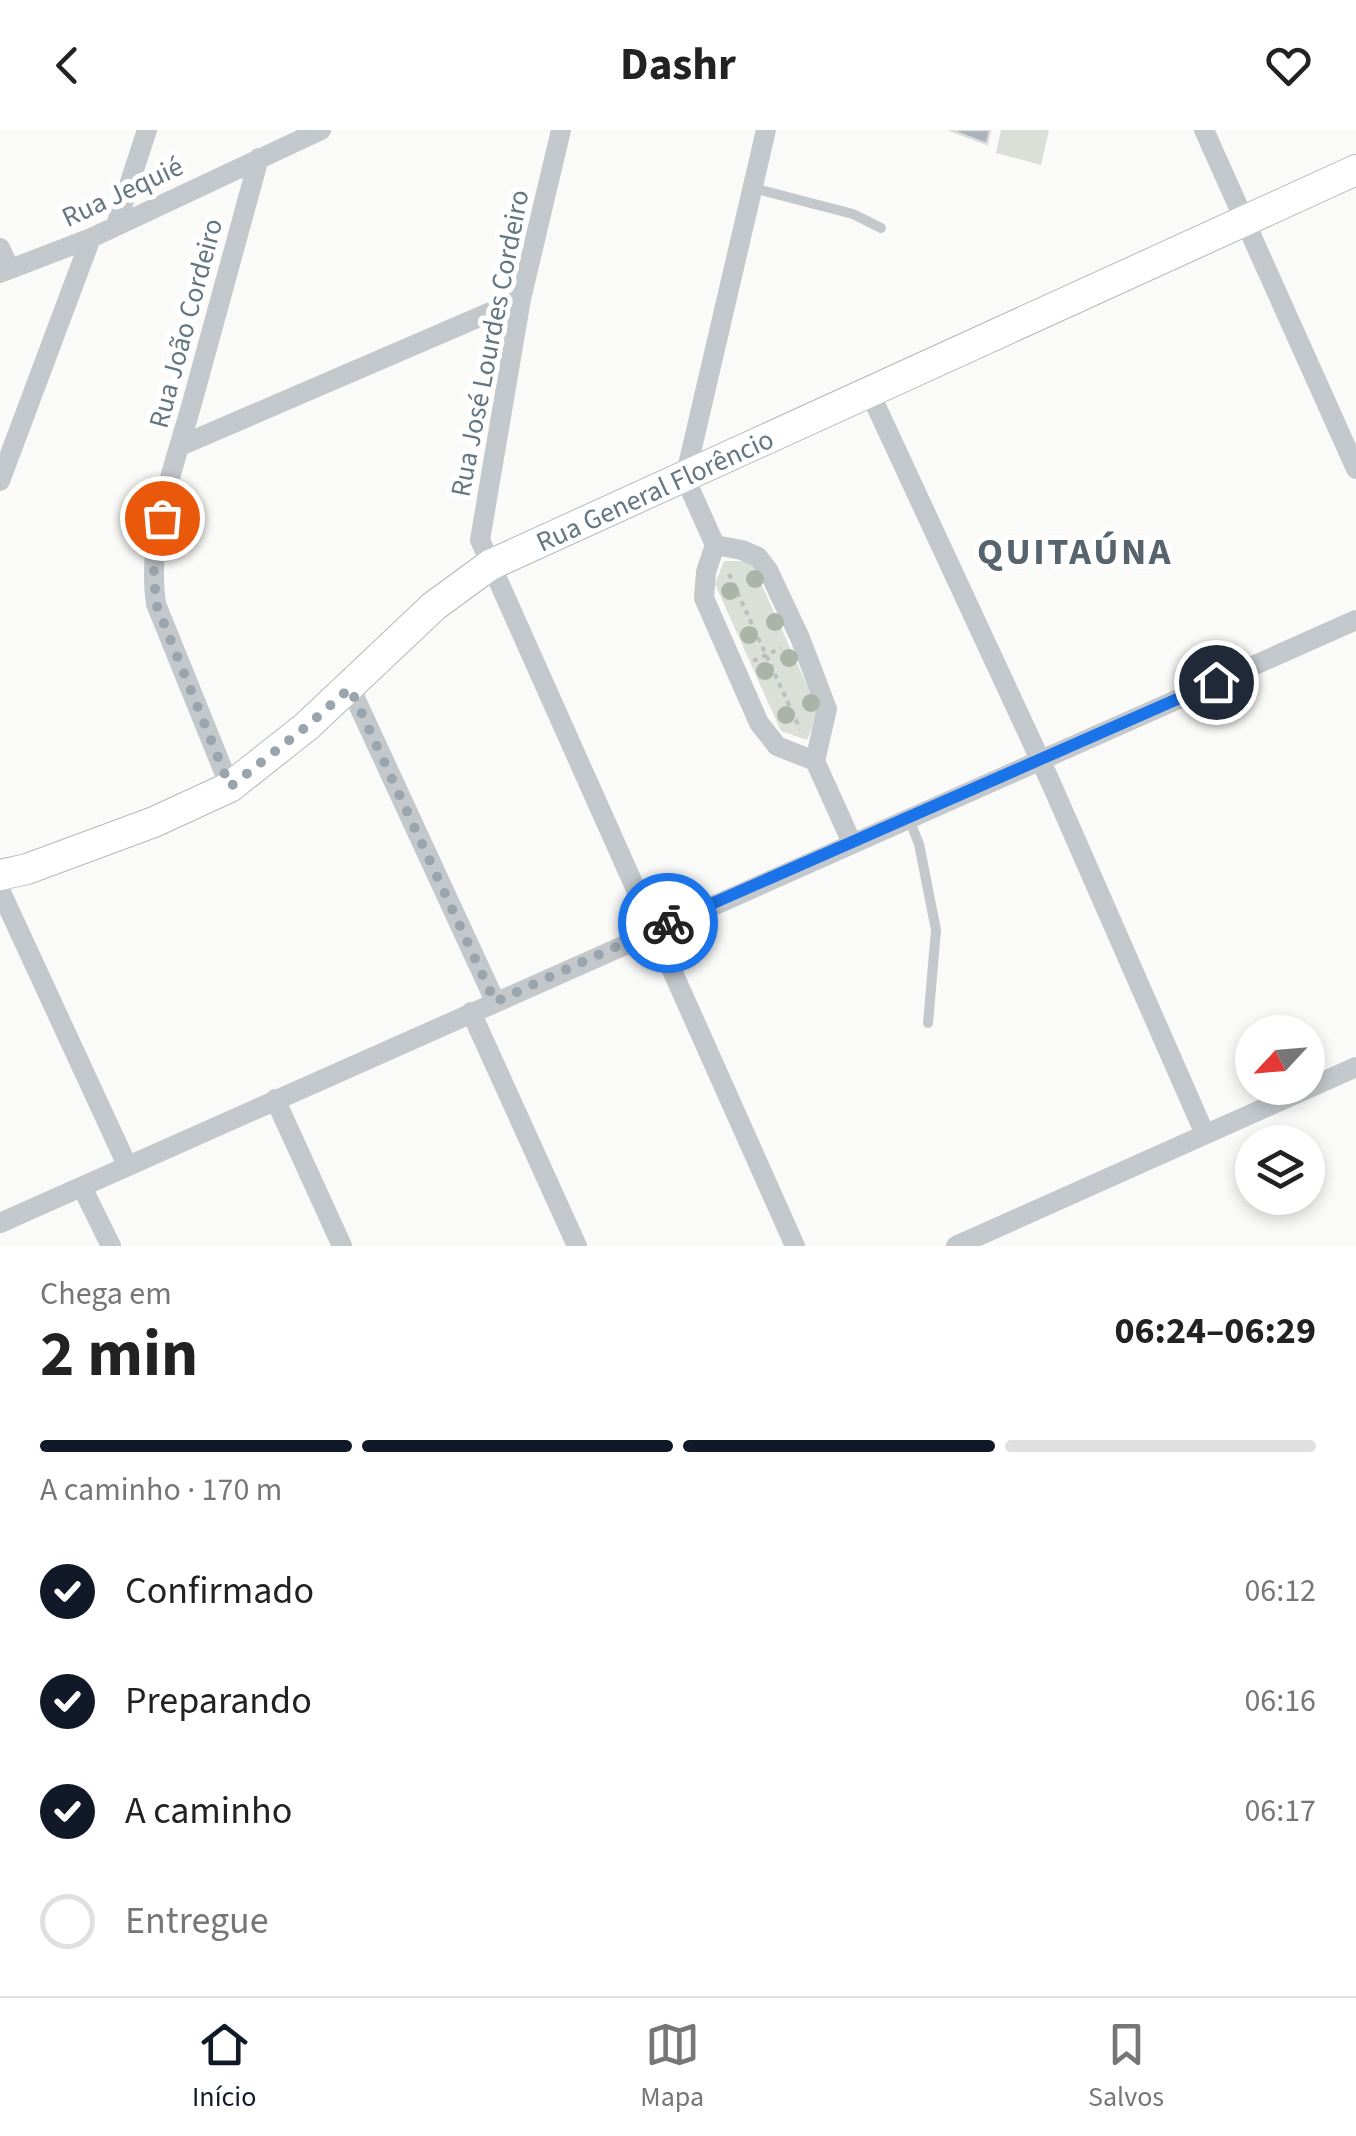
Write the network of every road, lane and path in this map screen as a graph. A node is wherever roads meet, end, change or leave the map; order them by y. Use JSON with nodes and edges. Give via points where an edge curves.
{"nodes":[{"id":1,"x":147,"y":130,"type":"edge"},
{"id":2,"x":321,"y":130,"type":"edge"},
{"id":3,"x":561,"y":130,"type":"edge"},
{"id":4,"x":766,"y":130,"type":"edge"},
{"id":5,"x":1204,"y":130,"type":"edge"},
{"id":6,"x":259,"y":158,"type":"junction"},
{"id":7,"x":1356,"y":170,"type":"edge"},
{"id":8,"x":752,"y":188,"type":"junction"},
{"id":9,"x":1244,"y":221,"type":"junction"},
{"id":10,"x":116,"y":225,"type":"junction"},
{"id":11,"x":881,"y":228,"type":"dead end"},
{"id":12,"x":90,"y":238,"type":"junction"},
{"id":13,"x":0,"y":248,"type":"edge"},
{"id":14,"x":5,"y":271,"type":"edge"},
{"id":15,"x":521,"y":299,"type":"junction"},
{"id":16,"x":870,"y":391,"type":"junction"},
{"id":17,"x":180,"y":446,"type":"junction"},
{"id":18,"x":1356,"y":469,"type":"edge"},
{"id":19,"x":685,"y":478,"type":"junction"},
{"id":20,"x":0,"y":481,"type":"edge"},
{"id":21,"x":715,"y":545,"type":"junction"},
{"id":22,"x":490,"y":564,"type":"junction"},
{"id":23,"x":1356,"y":620,"type":"edge"},
{"id":24,"x":800,"y":638,"type":"junction"},
{"id":25,"x":766,"y":655,"type":"junction"},
{"id":26,"x":735,"y":669,"type":"junction"},
{"id":27,"x":350,"y":688,"type":"junction"},
{"id":28,"x":1040,"y":760,"type":"junction"},
{"id":29,"x":815,"y":761,"type":"junction"},
{"id":30,"x":230,"y":787,"type":"junction"},
{"id":31,"x":909,"y":818,"type":"junction"},
{"id":32,"x":852,"y":843,"type":"junction"},
{"id":33,"x":0,"y":875,"type":"edge"},
{"id":34,"x":0,"y":890,"type":"edge"},
{"id":35,"x":654,"y":930,"type":"junction"},
{"id":36,"x":495,"y":1002,"type":"junction"},
{"id":37,"x":471,"y":1012,"type":"junction"},
{"id":38,"x":928,"y":1024,"type":"dead end"},
{"id":39,"x":1356,"y":1067,"type":"edge"},
{"id":40,"x":275,"y":1099,"type":"junction"},
{"id":41,"x":1204,"y":1132,"type":"junction"},
{"id":42,"x":126,"y":1165,"type":"junction"},
{"id":43,"x":82,"y":1186,"type":"junction"},
{"id":44,"x":0,"y":1223,"type":"edge"},
{"id":45,"x":111,"y":1246,"type":"edge"},
{"id":46,"x":342,"y":1246,"type":"edge"},
{"id":47,"x":577,"y":1246,"type":"edge"},
{"id":48,"x":795,"y":1246,"type":"edge"},
{"id":49,"x":956,"y":1246,"type":"edge"}],
"edges":[{"from":1,"to":10,"type":"street"},
{"from":2,"to":6,"type":"street","name":"Rua Jequié"},
{"from":3,"to":15,"type":"street","name":"Rua José Lourdes Cordeiro"},
{"from":4,"to":8,"type":"street"},
{"from":5,"to":9,"type":"street"},
{"from":6,"to":10,"type":"street","name":"Rua Jequié"},
{"from":6,"to":17,"type":"street","name":"Rua João Cordeiro"},
{"from":7,"to":9,"type":"street","name":"Rua General Florêncio"},
{"from":8,"to":11,"type":"lane"},
{"from":8,"to":19,"type":"street"},
{"from":9,"to":16,"type":"street","name":"Rua General Florêncio"},
{"from":9,"to":18,"type":"street"},
{"from":10,"to":12,"type":"street","name":"Rua Jequié"},
{"from":12,"to":14,"type":"street","name":"Rua Jequié"},
{"from":12,"to":20,"type":"street"},
{"from":13,"to":14,"type":"street"},
{"from":15,"to":17,"type":"street"},
{"from":15,"to":22,"type":"street","name":"Rua José Lourdes Cordeiro","via":[[480,540]]},
{"from":16,"to":19,"type":"street","name":"Rua General Florêncio"},
{"from":16,"to":28,"type":"street"},
{"from":17,"to":30,"type":"street","name":"Rua João Cordeiro","via":[[153,557],[156,604]]},
{"from":19,"to":21,"type":"street"},
{"from":19,"to":22,"type":"street","name":"Rua General Florêncio"},
{"from":21,"to":24,"type":"street","via":[[758,558]]},
{"from":21,"to":25,"type":"path"},
{"from":21,"to":26,"type":"street","via":[[704,598]]},
{"from":22,"to":27,"type":"street","name":"Rua General Florêncio","via":[[434,606]]},
{"from":22,"to":35,"type":"street","name":"Rua José Lourdes Cordeiro"},
{"from":23,"to":28,"type":"street"},
{"from":24,"to":25,"type":"path"},
{"from":24,"to":29,"type":"street","via":[[827,709]]},
{"from":25,"to":26,"type":"path"},
{"from":25,"to":29,"type":"path"},
{"from":26,"to":29,"type":"street","via":[[766,734],[777,746]]},
{"from":27,"to":30,"type":"street","name":"Rua General Florêncio"},
{"from":27,"to":36,"type":"street"},
{"from":28,"to":31,"type":"street"},
{"from":28,"to":41,"type":"street"},
{"from":29,"to":32,"type":"street"},
{"from":30,"to":33,"type":"street","name":"Rua General Florêncio","via":[[154,822]]},
{"from":31,"to":32,"type":"street"},
{"from":31,"to":38,"type":"lane","via":[[936,930]]},
{"from":32,"to":35,"type":"street"},
{"from":34,"to":42,"type":"street"},
{"from":35,"to":36,"type":"street"},
{"from":35,"to":48,"type":"street","name":"Rua José Lourdes Cordeiro"},
{"from":36,"to":37,"type":"street"},
{"from":37,"to":40,"type":"street"},
{"from":37,"to":47,"type":"street"},
{"from":39,"to":41,"type":"street"},
{"from":40,"to":42,"type":"street"},
{"from":40,"to":46,"type":"street"},
{"from":41,"to":49,"type":"street"},
{"from":42,"to":43,"type":"street"},
{"from":43,"to":44,"type":"street"},
{"from":43,"to":45,"type":"street"}]}
